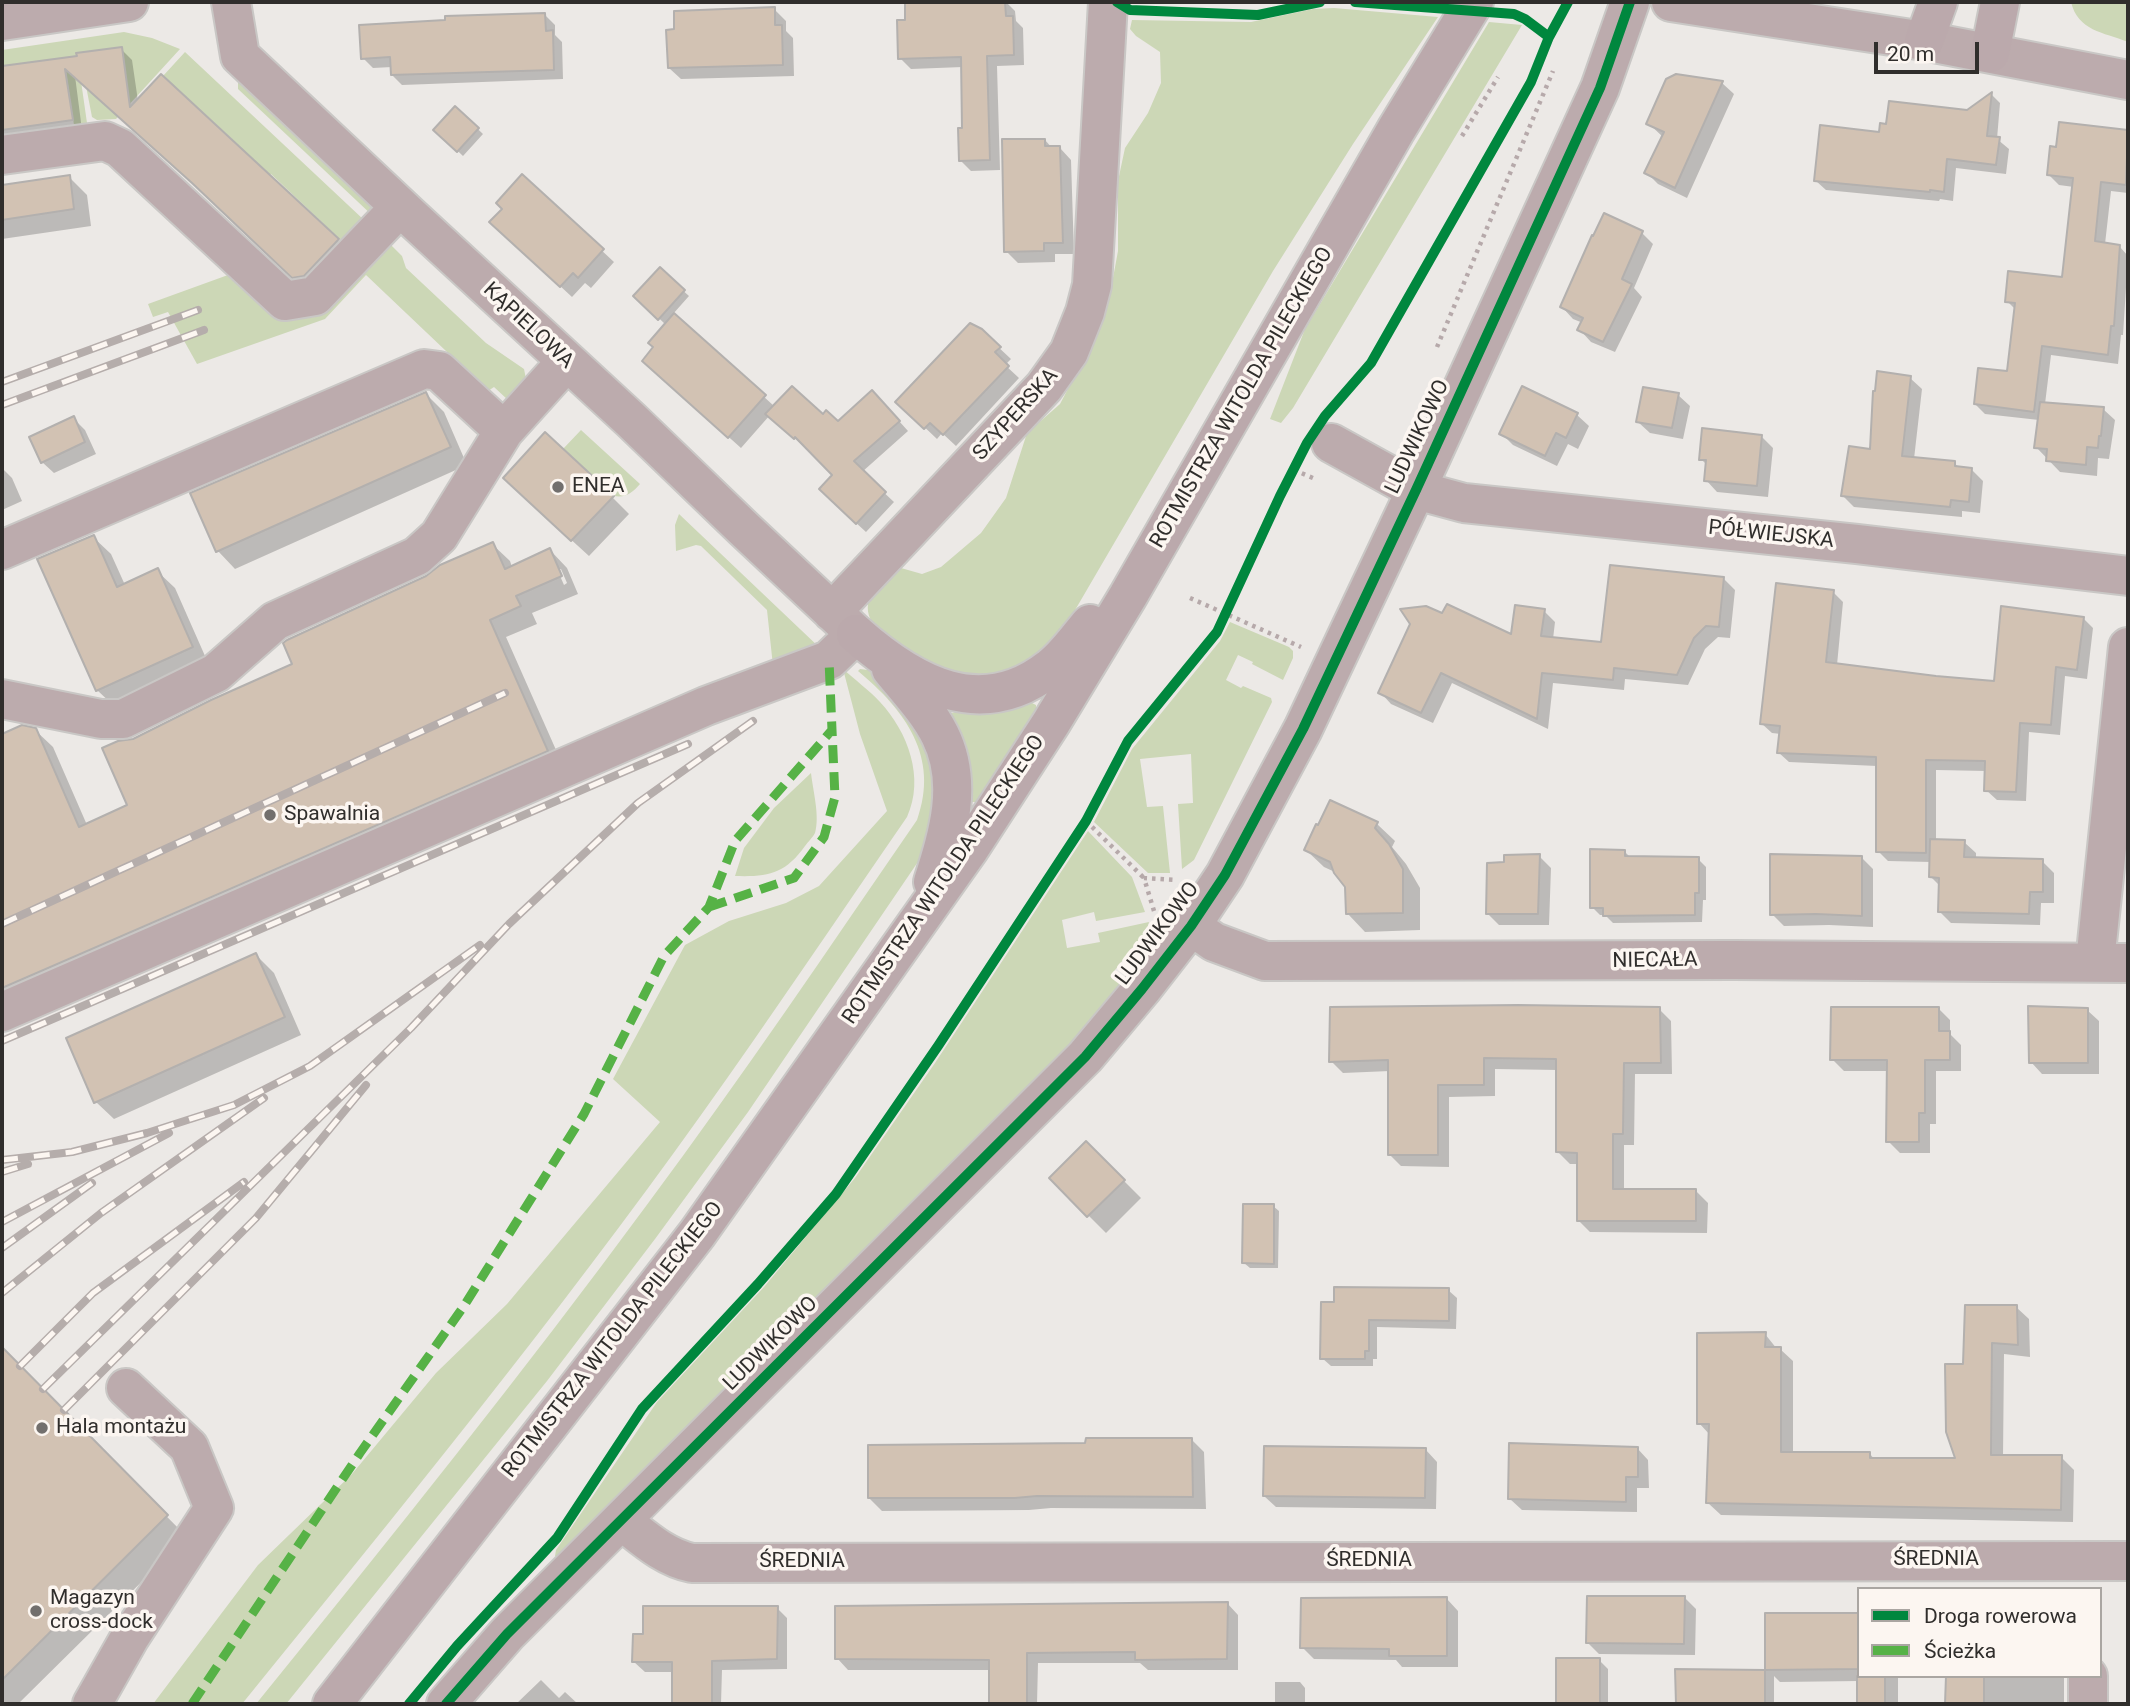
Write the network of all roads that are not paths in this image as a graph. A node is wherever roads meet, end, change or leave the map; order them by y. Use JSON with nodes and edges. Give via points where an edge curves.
{"nodes":[{"id":1,"x":130,"y":2,"type":"edge"},
{"id":2,"x":231,"y":2,"type":"edge"},
{"id":3,"x":1108,"y":2,"type":"edge"},
{"id":4,"x":1474,"y":2,"type":"edge"},
{"id":5,"x":1630,"y":2,"type":"edge"},
{"id":6,"x":1671,"y":2,"type":"edge"},
{"id":7,"x":1938,"y":2,"type":"edge"},
{"id":8,"x":2000,"y":2,"type":"edge"},
{"id":9,"x":2,"y":21,"type":"edge"},
{"id":10,"x":1924,"y":41,"type":"junction"},
{"id":11,"x":1990,"y":53,"type":"junction"},
{"id":12,"x":2128,"y":80,"type":"edge"},
{"id":13,"x":2,"y":155,"type":"edge"},
{"id":14,"x":400,"y":207,"type":"junction"},
{"id":15,"x":567,"y":361,"type":"junction"},
{"id":16,"x":503,"y":431,"type":"junction"},
{"id":17,"x":1331,"y":443,"type":"dead end"},
{"id":18,"x":1416,"y":490,"type":"junction"},
{"id":19,"x":1162,"y":536,"type":"junction"},
{"id":20,"x":2,"y":550,"type":"edge"},
{"id":21,"x":2128,"y":576,"type":"edge"},
{"id":22,"x":857,"y":634,"type":"junction"},
{"id":23,"x":2128,"y":647,"type":"edge"},
{"id":24,"x":2,"y":699,"type":"edge"},
{"id":25,"x":1191,"y":926,"type":"junction"},
{"id":26,"x":910,"y":933,"type":"junction"},
{"id":27,"x":2111,"y":963,"type":"edge"},
{"id":28,"x":2,"y":1012,"type":"edge"},
{"id":29,"x":126,"y":1388,"type":"dead end"},
{"id":30,"x":622,"y":1521,"type":"junction"},
{"id":31,"x":2128,"y":1561,"type":"edge"},
{"id":32,"x":2088,"y":1574,"type":"edge"},
{"id":33,"x":2088,"y":1678,"type":"edge"},
{"id":34,"x":92,"y":1704,"type":"edge"},
{"id":35,"x":332,"y":1704,"type":"edge"},
{"id":36,"x":446,"y":1704,"type":"edge"},
{"id":37,"x":2088,"y":1704,"type":"edge"}],
"edges":[{"from":1,"to":9,"type":"street"},
{"from":2,"to":14,"type":"street","name":"KĄPIELOWA","via":[[240,56]]},
{"from":3,"to":22,"type":"street","name":"SZYPERSKA","via":[[1092,285],[1085,312],[1069,352]]},
{"from":4,"to":19,"type":"main road","name":"ROTMISTRZA WITOLDA PILECKIEGO"},
{"from":5,"to":18,"type":"street","name":"LUDWIKOWO","via":[[1600,89]]},
{"from":6,"to":10,"type":"street"},
{"from":7,"to":10,"type":"main road"},
{"from":8,"to":11,"type":"main road"},
{"from":10,"to":11,"type":"street"},
{"from":11,"to":12,"type":"street"},
{"from":13,"to":14,"type":"street","via":[[105,141],[120,148],[285,301],[315,296]]},
{"from":14,"to":15,"type":"street","name":"KĄPIELOWA"},
{"from":15,"to":16,"type":"street"},
{"from":15,"to":22,"type":"street","name":"KĄPIELOWA"},
{"from":16,"to":20,"type":"street","via":[[439,371],[425,369]]},
{"from":16,"to":24,"type":"street","via":[[439,536],[417,556],[275,621],[216,673],[123,719]]},
{"from":17,"to":18,"type":"street","name":"PÓŁWIEJSKA"},
{"from":18,"to":21,"type":"street","name":"PÓŁWIEJSKA","via":[[1464,503]]},
{"from":18,"to":25,"type":"street","name":"LUDWIKOWO","via":[[1303,729],[1240,850]]},
{"from":19,"to":22,"type":"main road","via":[[1052,667],[1010,691],[960,694],[938,688]]},
{"from":19,"to":26,"type":"main road","name":"ROTMISTRZA WITOLDA PILECKIEGO","via":[[1051,723]]},
{"from":22,"to":26,"type":"main road","via":[[940,734],[953,780],[951,819],[943,850]]},
{"from":22,"to":28,"type":"street","name":"SZYPERSKA","via":[[829,660],[706,706]]},
{"from":23,"to":27,"type":"street"},
{"from":25,"to":27,"type":"street","name":"NIECAŁA","via":[[1214,942],[1265,961]]},
{"from":25,"to":30,"type":"street","name":"LUDWIKOWO","via":[[1084,1057]]},
{"from":26,"to":35,"type":"main road","name":"ROTMISTRZA WITOLDA PILECKIEGO","via":[[697,1234]]},
{"from":29,"to":34,"type":"street","via":[[189,1447],[214,1508]]},
{"from":30,"to":32,"type":"street","name":"ŚREDNIA","via":[[667,1555],[692,1563]]},
{"from":30,"to":36,"type":"street","name":"LUDWIKOWO","via":[[507,1634]]},
{"from":31,"to":32,"type":"street","name":"ŚREDNIA"},
{"from":33,"to":37,"type":"street"}]}
